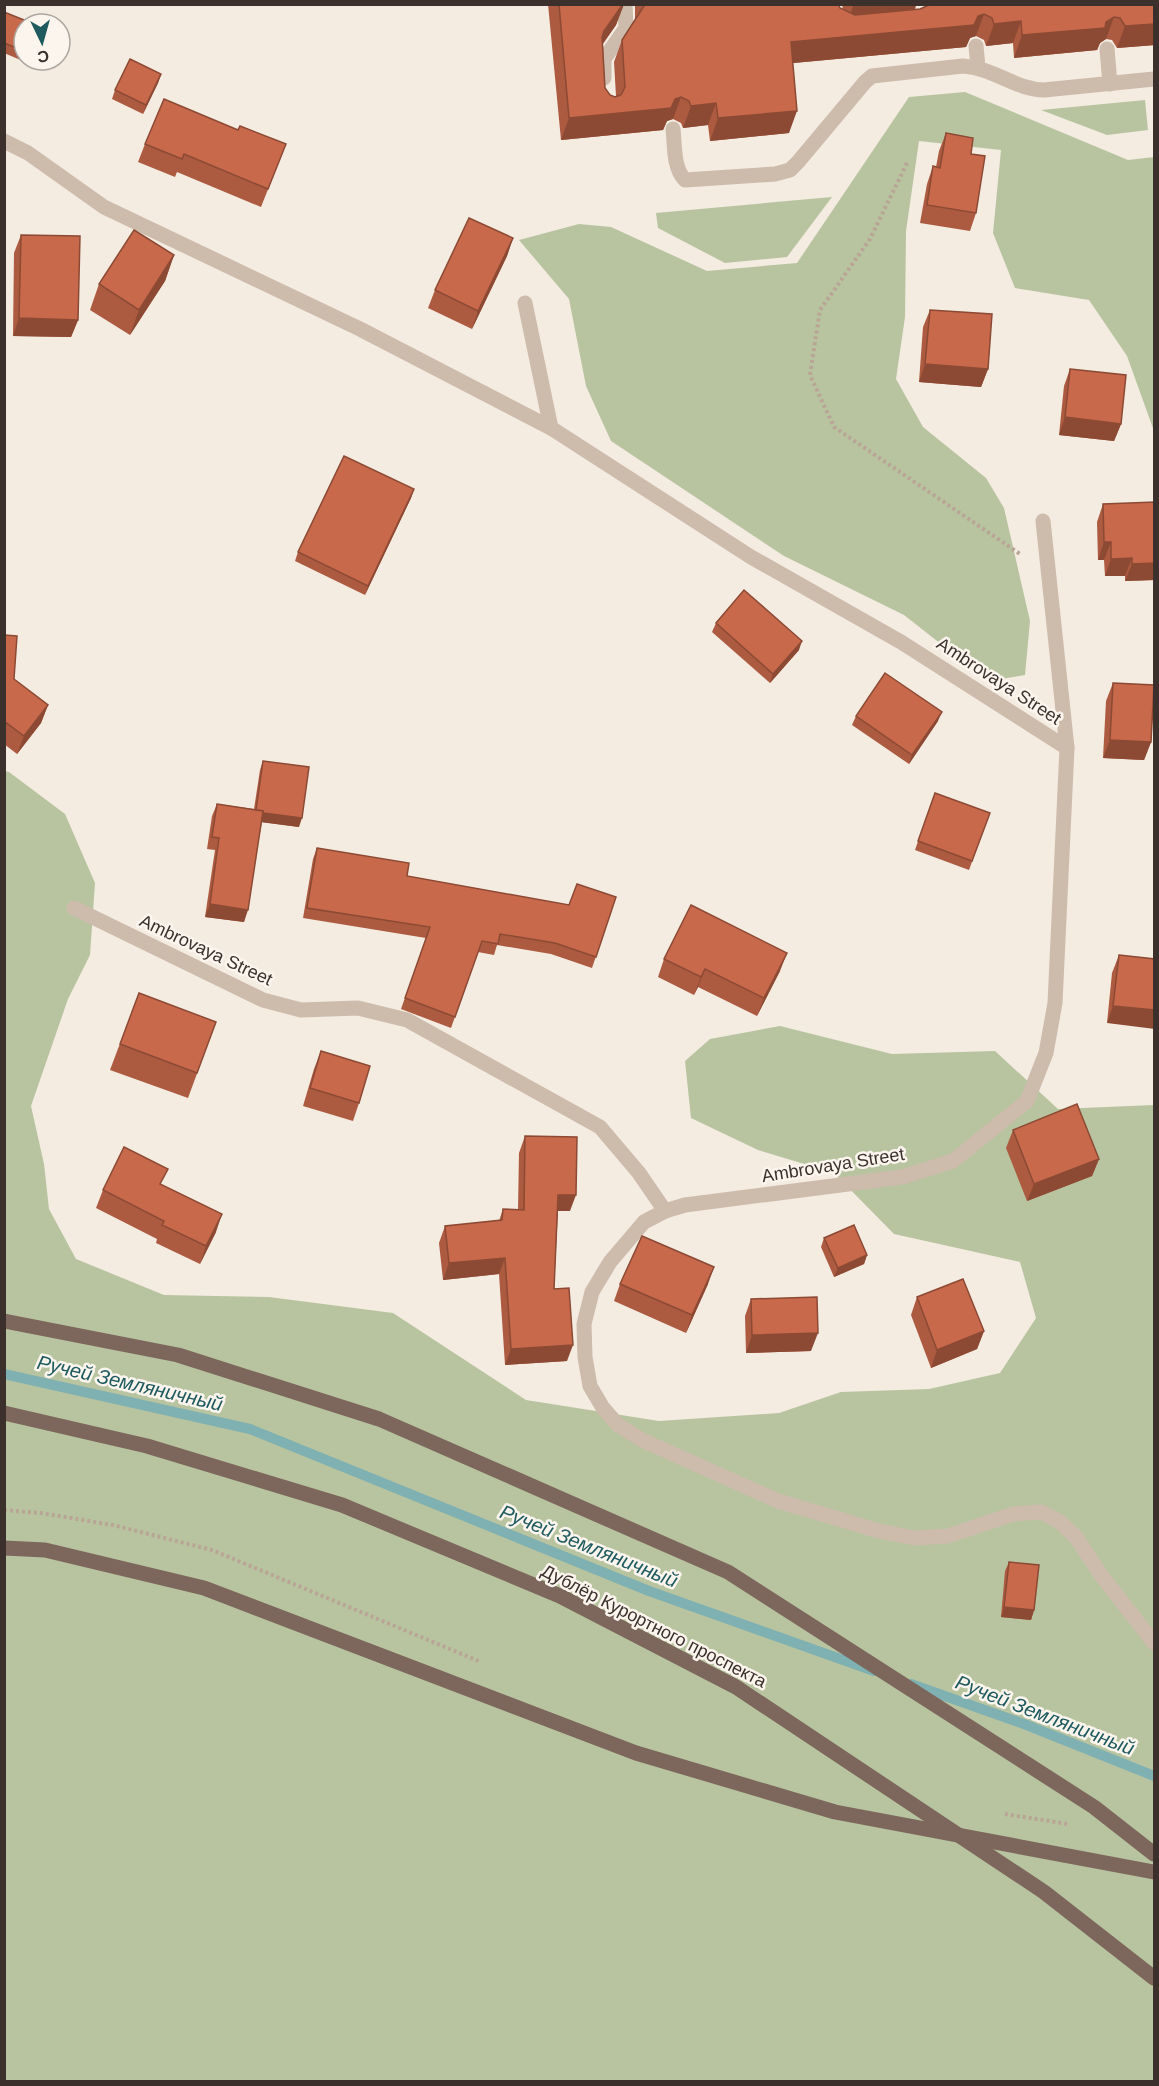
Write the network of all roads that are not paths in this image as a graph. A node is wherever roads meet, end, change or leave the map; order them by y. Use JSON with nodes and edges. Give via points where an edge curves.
{"nodes":[{"id":1,"x":625,"y":4,"type":"edge"},
{"id":2,"x":976,"y":46,"type":"edge"},
{"id":3,"x":1107,"y":49,"type":"edge"},
{"id":4,"x":978,"y":67,"type":"junction"},
{"id":5,"x":1155,"y":80,"type":"edge"},
{"id":6,"x":1110,"y":84,"type":"junction"},
{"id":7,"x":605,"y":88,"type":"edge"},
{"id":8,"x":674,"y":129,"type":"edge"},
{"id":9,"x":4,"y":141,"type":"edge"},
{"id":10,"x":525,"y":303,"type":"dead end"},
{"id":11,"x":551,"y":428,"type":"junction"},
{"id":12,"x":1043,"y":521,"type":"dead end"},
{"id":13,"x":1067,"y":748,"type":"junction"},
{"id":14,"x":74,"y":908,"type":"dead end"},
{"id":15,"x":665,"y":1211,"type":"junction"},
{"id":16,"x":4,"y":1321,"type":"edge"},
{"id":17,"x":4,"y":1413,"type":"edge"},
{"id":18,"x":4,"y":1548,"type":"edge"},
{"id":19,"x":1155,"y":1644,"type":"edge"},
{"id":20,"x":1155,"y":1854,"type":"edge"},
{"id":21,"x":1155,"y":1872,"type":"edge"},
{"id":22,"x":1155,"y":1978,"type":"edge"}],
"edges":[{"from":1,"to":7,"type":"street","via":[[626,28],[604,59]]},
{"from":2,"to":4,"type":"street"},
{"from":3,"to":6,"type":"street"},
{"from":4,"to":6,"type":"street","via":[[1033,90]]},
{"from":4,"to":8,"type":"street","via":[[872,76],[798,162],[790,170],[775,174],[685,180],[677,167]]},
{"from":5,"to":6,"type":"street"},
{"from":9,"to":11,"type":"street","name":"Ambrovaya Street","via":[[28,153],[104,207],[360,329]]},
{"from":10,"to":11,"type":"street"},
{"from":11,"to":13,"type":"street","name":"Ambrovaya Street","via":[[751,557],[901,642]]},
{"from":12,"to":13,"type":"street"},
{"from":13,"to":15,"type":"street","name":"Ambrovaya Street","via":[[1055,1003],[1046,1053],[1027,1101],[953,1161],[902,1177],[685,1205]]},
{"from":14,"to":15,"type":"street","name":"Ambrovaya Street","via":[[263,1000],[302,1010],[358,1008],[407,1020],[600,1127]]},
{"from":15,"to":19,"type":"street","via":[[644,1222],[610,1262],[592,1292],[584,1324],[590,1386],[618,1425],[642,1440],[778,1501],[879,1531],[915,1538],[948,1536],[1013,1514],[1041,1512],[1076,1537]]},
{"from":16,"to":20,"type":"main road","bridge":true,"via":[[178,1355],[379,1419],[728,1572],[1094,1807]]},
{"from":17,"to":22,"type":"main road","name":"Дублёр Курортного проспекта","bridge":true,"via":[[147,1446],[342,1505],[560,1596],[736,1687],[1044,1892]]},
{"from":18,"to":21,"type":"main road","via":[[45,1550],[204,1588],[636,1753],[835,1812]]}]}
